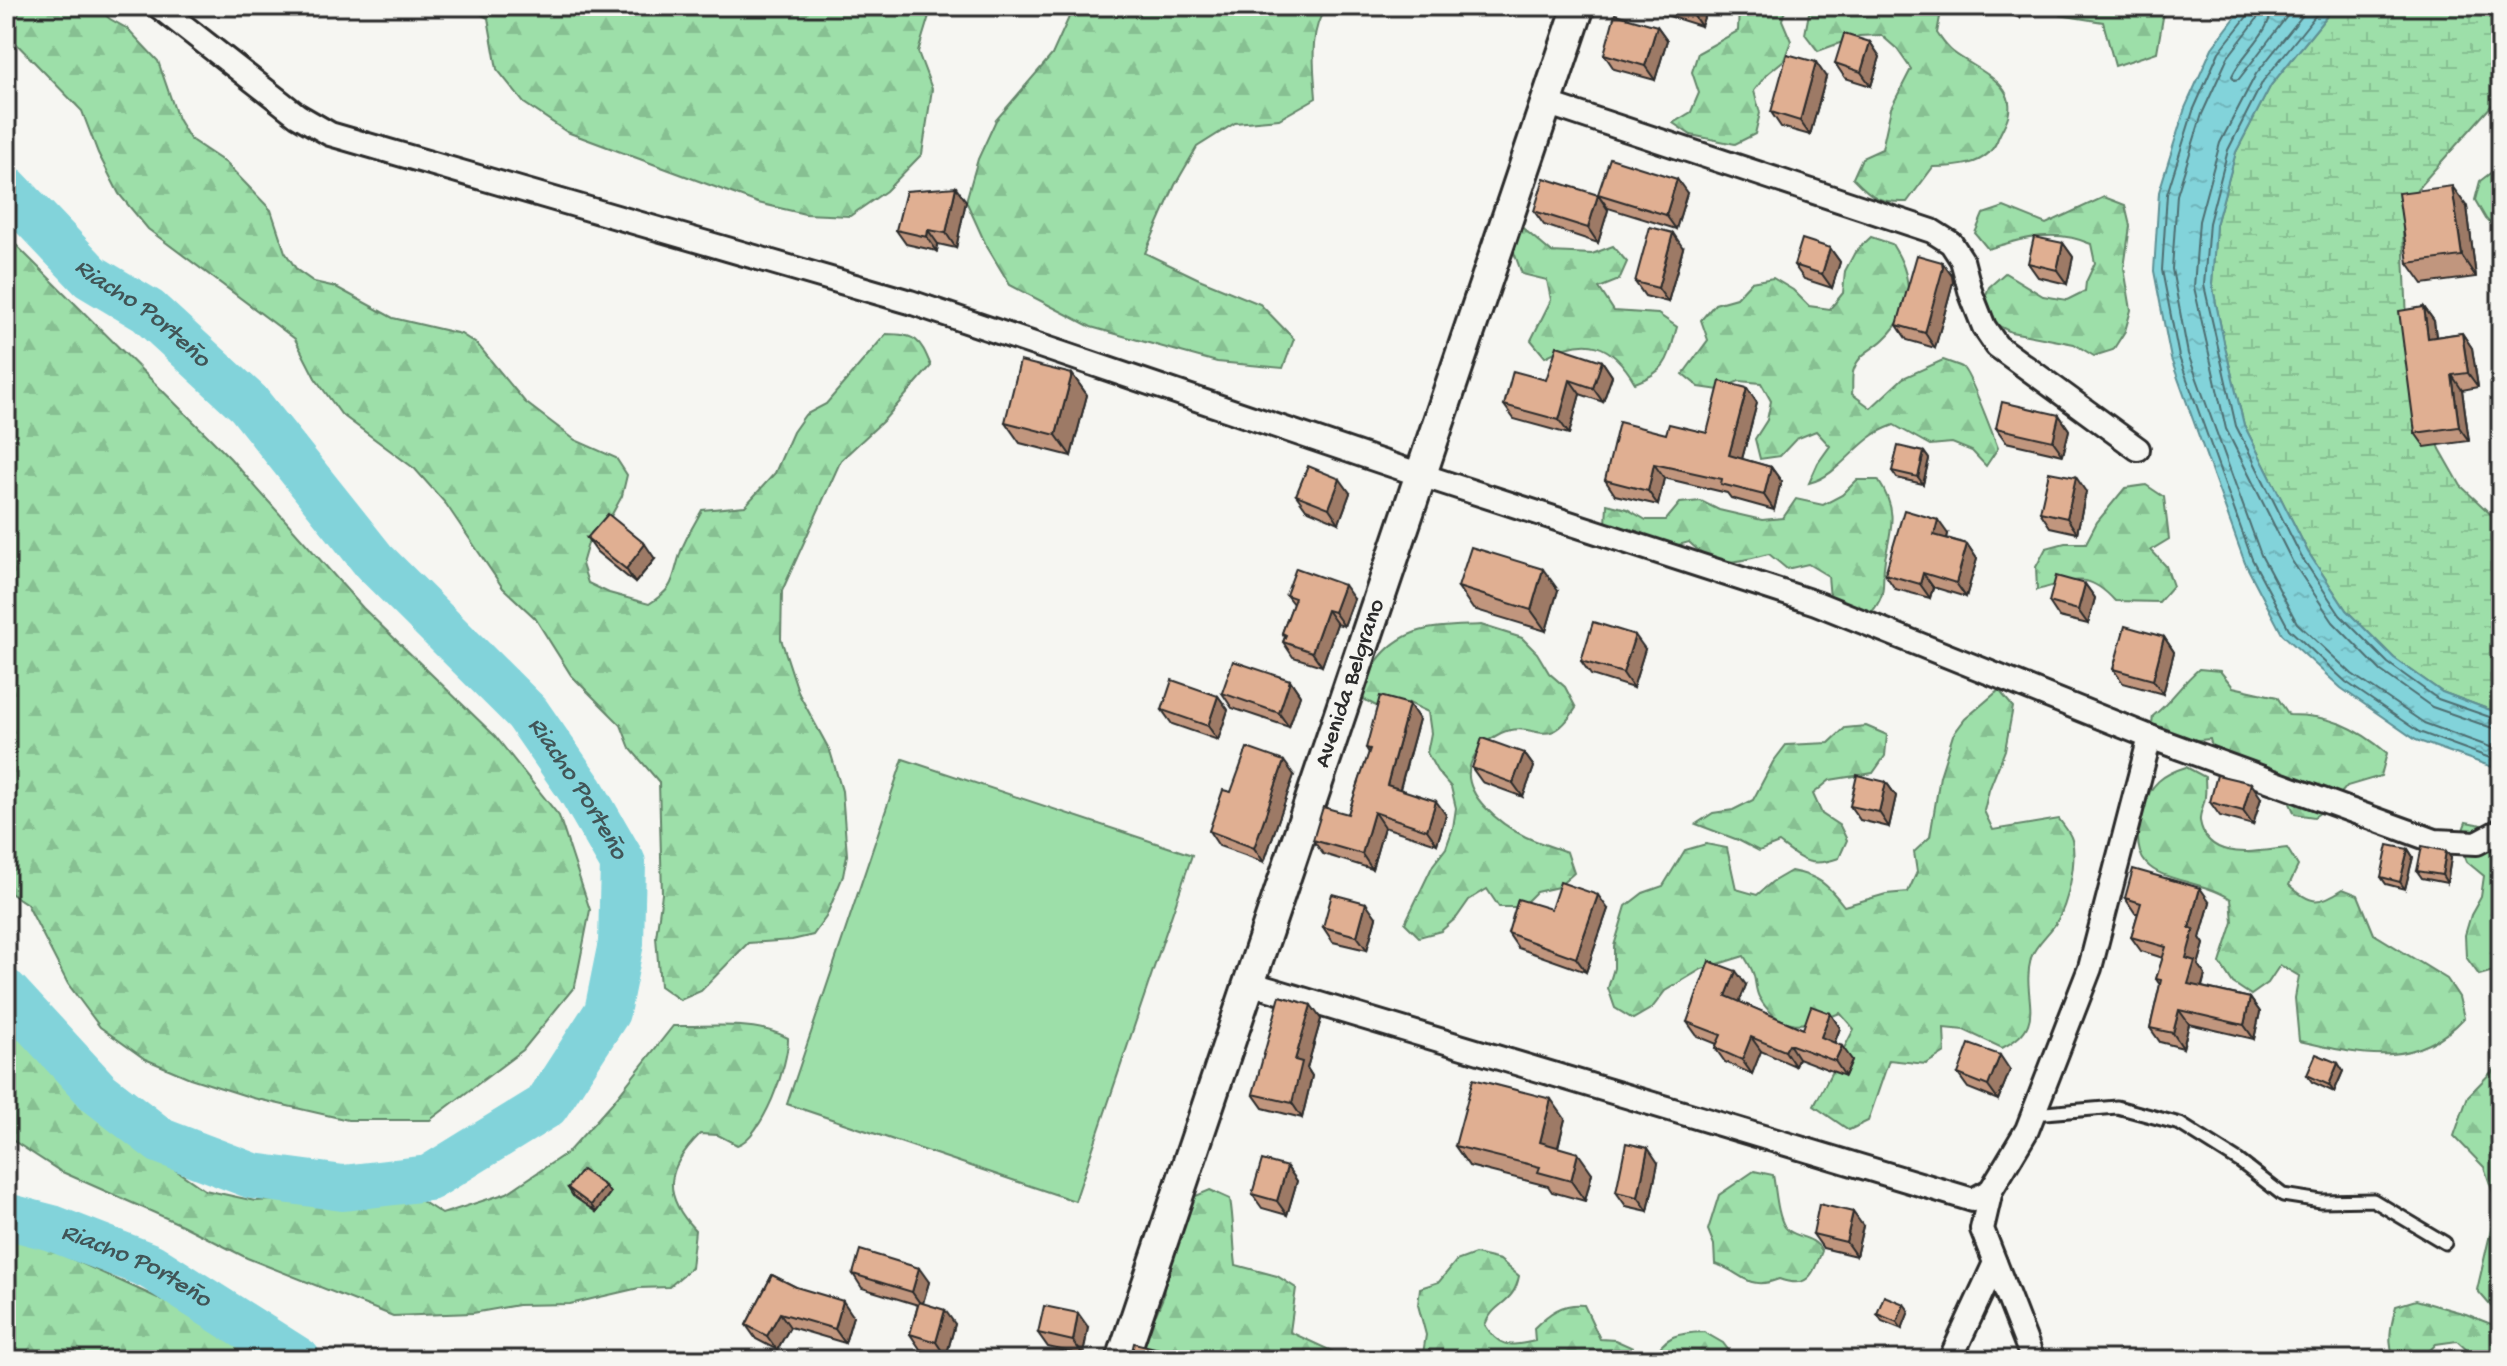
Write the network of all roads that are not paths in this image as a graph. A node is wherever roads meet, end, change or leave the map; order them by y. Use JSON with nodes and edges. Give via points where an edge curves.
{"nodes":[{"id":1,"x":158,"y":6,"type":"edge"},
{"id":2,"x":1579,"y":6,"type":"edge"},
{"id":3,"x":1546,"y":103,"type":"junction"},
{"id":4,"x":2138,"y":449,"type":"dead end"},
{"id":5,"x":1421,"y":475,"type":"junction"},
{"id":6,"x":2150,"y":737,"type":"junction"},
{"id":7,"x":2501,"y":830,"type":"edge"},
{"id":8,"x":1249,"y":983,"type":"junction"},
{"id":9,"x":2033,"y":1114,"type":"junction"},
{"id":10,"x":1991,"y":1190,"type":"junction"},
{"id":11,"x":2445,"y":1243,"type":"dead end"},
{"id":12,"x":1995,"y":1263,"type":"junction"},
{"id":13,"x":1122,"y":1360,"type":"edge"},
{"id":14,"x":1950,"y":1360,"type":"edge"},
{"id":15,"x":2033,"y":1360,"type":"edge"}],
"edges":[{"from":1,"to":5,"type":"street","via":[[297,115],[330,134],[910,302]]},
{"from":2,"to":3,"type":"street","name":"Avenida Belgrano"},
{"from":3,"to":4,"type":"street","via":[[1932,231],[1951,243],[1962,260],[1984,327],[1997,346]]},
{"from":3,"to":5,"type":"street","name":"Avenida Belgrano"},
{"from":5,"to":6,"type":"street","via":[[1816,603]]},
{"from":5,"to":8,"type":"street","name":"Avenida Belgrano"},
{"from":6,"to":7,"type":"street","via":[[2435,841],[2477,843]]},
{"from":6,"to":9,"type":"street","via":[[2090,968]]},
{"from":8,"to":10,"type":"street","via":[[1973,1200]]},
{"from":8,"to":13,"type":"street","name":"Avenida Belgrano"},
{"from":9,"to":10,"type":"street"},
{"from":9,"to":11,"type":"lane","via":[[2117,1107],[2180,1124],[2283,1195],[2373,1200]]},
{"from":10,"to":12,"type":"street","via":[[1982,1229]]},
{"from":12,"to":14,"type":"street"},
{"from":12,"to":15,"type":"street"}]}
